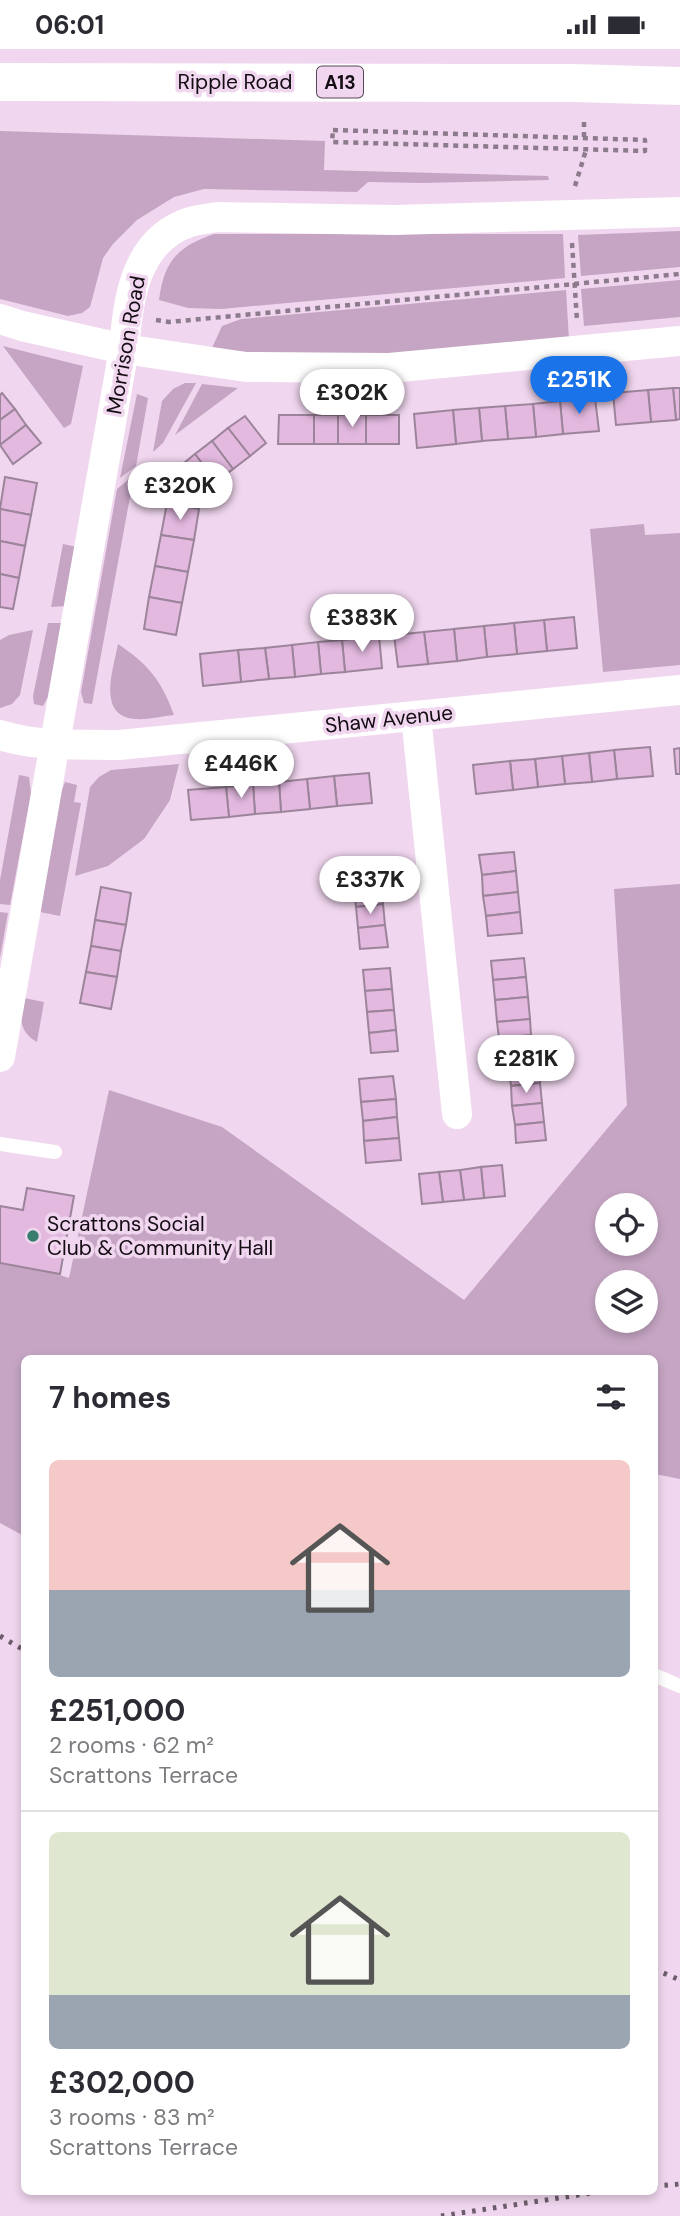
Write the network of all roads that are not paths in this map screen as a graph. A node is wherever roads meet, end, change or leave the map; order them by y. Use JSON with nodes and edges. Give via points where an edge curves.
{"nodes":[{"id":1,"x":0,"y":82,"type":"edge"},
{"id":2,"x":680,"y":86,"type":"edge"},
{"id":3,"x":680,"y":212,"type":"edge"},
{"id":4,"x":0,"y":319,"type":"edge"},
{"id":5,"x":680,"y":341,"type":"edge"},
{"id":6,"x":124,"y":349,"type":"junction"},
{"id":7,"x":680,"y":690,"type":"edge"},
{"id":8,"x":416,"y":716,"type":"junction"},
{"id":9,"x":0,"y":735,"type":"edge"},
{"id":10,"x":56,"y":744,"type":"junction"},
{"id":11,"x":0,"y":1058,"type":"edge"},
{"id":12,"x":457,"y":1114,"type":"dead end"},
{"id":13,"x":0,"y":1144,"type":"edge"},
{"id":14,"x":55,"y":1153,"type":"dead end"},
{"id":15,"x":658,"y":1677,"type":"edge"},
{"id":16,"x":680,"y":1686,"type":"edge"}],
"edges":[{"from":1,"to":2,"type":"highway","name":"Ripple Road","number":"A13"},
{"from":3,"to":6,"type":"street","name":"Morrison Road","via":[[394,220],[217,217],[190,222],[169,233],[140,264]]},
{"from":4,"to":6,"type":"street"},
{"from":5,"to":6,"type":"street","via":[[389,368],[246,367]]},
{"from":6,"to":10,"type":"street","name":"Morrison Road"},
{"from":7,"to":8,"type":"street","name":"Shaw Avenue"},
{"from":8,"to":10,"type":"street","name":"Shaw Avenue","via":[[119,745]]},
{"from":8,"to":12,"type":"street"},
{"from":9,"to":10,"type":"street","name":"Shaw Avenue"},
{"from":10,"to":11,"type":"street","name":"Morrison Road"},
{"from":13,"to":14,"type":"lane"},
{"from":15,"to":16,"type":"lane"}]}
